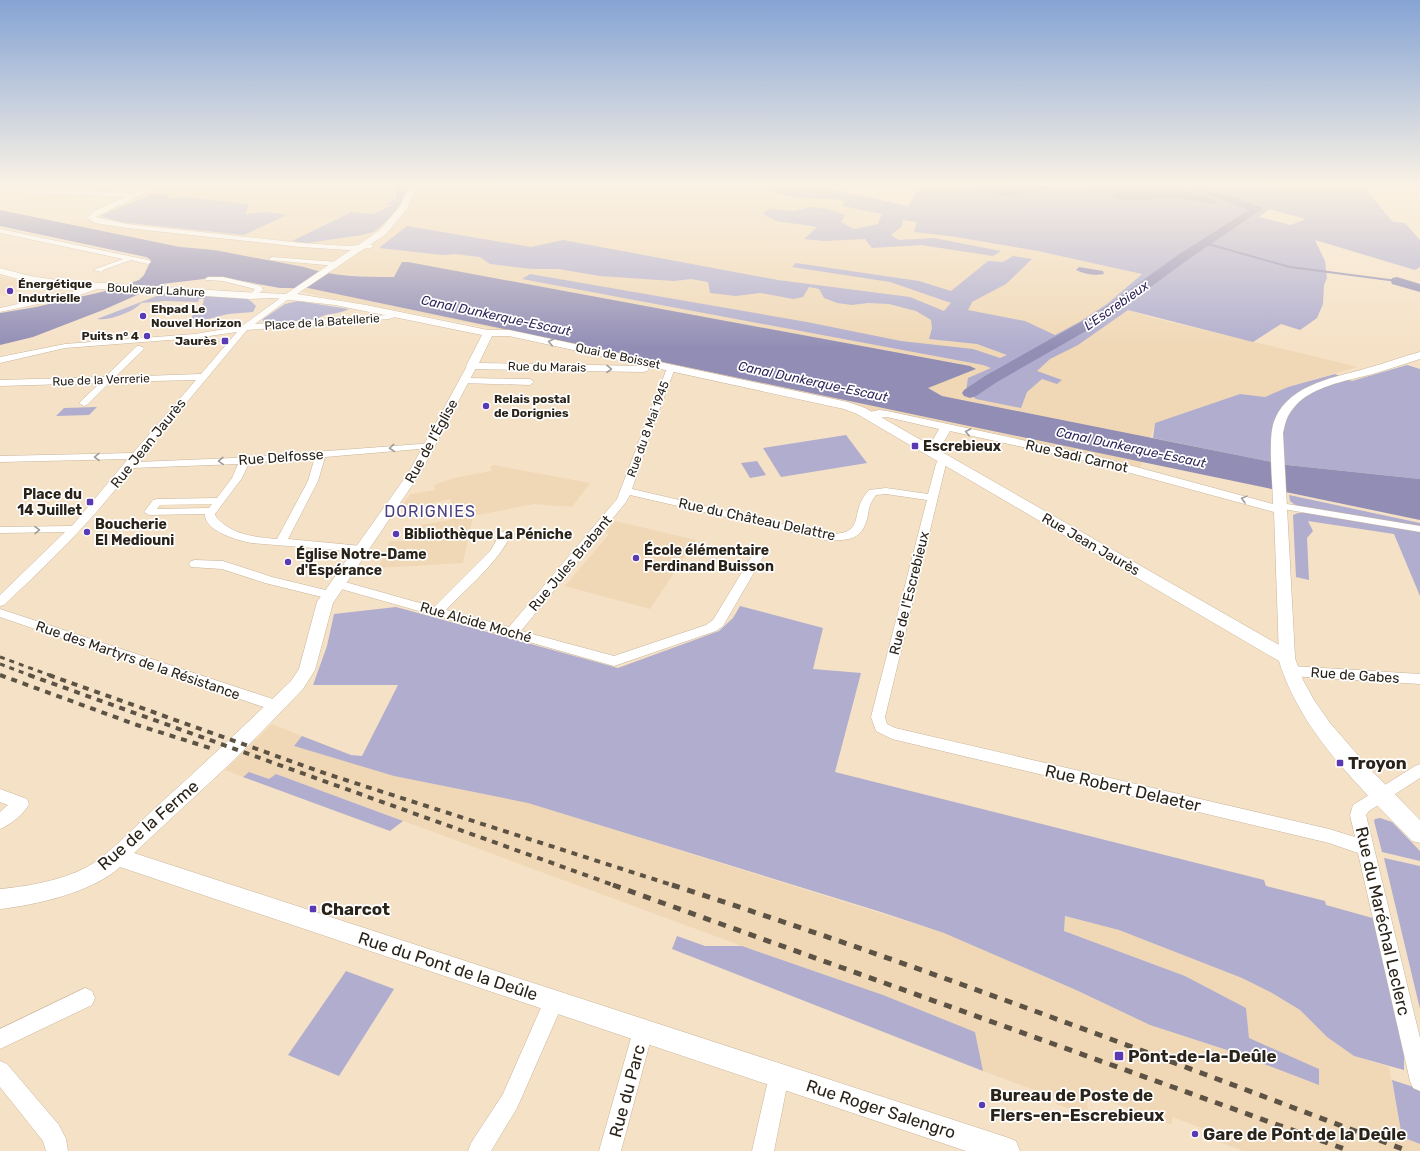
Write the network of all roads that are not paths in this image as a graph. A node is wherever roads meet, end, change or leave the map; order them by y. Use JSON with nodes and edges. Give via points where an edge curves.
{"nodes":[{"id":1,"x":42,"y":240,"type":"edge"},
{"id":2,"x":250,"y":240,"type":"edge"},
{"id":3,"x":344,"y":240,"type":"joint"},
{"id":4,"x":374,"y":240,"type":"edge"},
{"id":5,"x":377,"y":240,"type":"edge"},
{"id":6,"x":290,"y":244,"type":"junction"},
{"id":7,"x":367,"y":246,"type":"junction"},
{"id":8,"x":339,"y":248,"type":"junction"},
{"id":9,"x":351,"y":255,"type":"junction"},
{"id":10,"x":130,"y":258,"type":"junction"},
{"id":11,"x":272,"y":259,"type":"dead end"},
{"id":12,"x":148,"y":262,"type":"dead end"},
{"id":13,"x":332,"y":268,"type":"junction"},
{"id":14,"x":0,"y":271,"type":"edge"},
{"id":15,"x":100,"y":272,"type":"dead end"},
{"id":16,"x":208,"y":279,"type":"dead end"},
{"id":17,"x":97,"y":286,"type":"junction"},
{"id":18,"x":253,"y":295,"type":"junction"},
{"id":19,"x":288,"y":297,"type":"junction"},
{"id":20,"x":0,"y":310,"type":"edge"},
{"id":21,"x":400,"y":314,"type":"junction"},
{"id":22,"x":245,"y":328,"type":"junction"},
{"id":23,"x":487,"y":333,"type":"junction"},
{"id":24,"x":213,"y":334,"type":"junction"},
{"id":25,"x":140,"y":348,"type":"junction"},
{"id":26,"x":1420,"y":355,"type":"edge"},
{"id":27,"x":0,"y":360,"type":"edge"},
{"id":28,"x":0,"y":365,"type":"edge"},
{"id":29,"x":472,"y":366,"type":"junction"},
{"id":30,"x":671,"y":368,"type":"junction"},
{"id":31,"x":202,"y":377,"type":"junction"},
{"id":32,"x":107,"y":380,"type":"junction"},
{"id":33,"x":464,"y":381,"type":"junction"},
{"id":34,"x":530,"y":382,"type":"dead end"},
{"id":35,"x":0,"y":383,"type":"edge"},
{"id":36,"x":84,"y":403,"type":"dead end"},
{"id":37,"x":869,"y":415,"type":"junction"},
{"id":38,"x":946,"y":427,"type":"junction"},
{"id":39,"x":896,"y":430,"type":"joint"},
{"id":40,"x":431,"y":445,"type":"junction"},
{"id":41,"x":929,"y":450,"type":"junction"},
{"id":42,"x":321,"y":454,"type":"junction"},
{"id":43,"x":136,"y":456,"type":"junction"},
{"id":44,"x":0,"y":459,"type":"edge"},
{"id":45,"x":944,"y":459,"type":"junction"},
{"id":46,"x":245,"y":460,"type":"junction"},
{"id":47,"x":130,"y":465,"type":"junction"},
{"id":48,"x":626,"y":491,"type":"junction"},
{"id":49,"x":933,"y":498,"type":"junction"},
{"id":50,"x":220,"y":501,"type":"junction"},
{"id":51,"x":1281,"y":507,"type":"junction"},
{"id":52,"x":212,"y":511,"type":"junction"},
{"id":53,"x":74,"y":529,"type":"junction"},
{"id":54,"x":1420,"y":529,"type":"edge"},
{"id":55,"x":0,"y":530,"type":"edge"},
{"id":56,"x":505,"y":534,"type":"dead end"},
{"id":57,"x":280,"y":543,"type":"junction"},
{"id":58,"x":362,"y":549,"type":"junction"},
{"id":59,"x":757,"y":558,"type":"dead end"},
{"id":60,"x":195,"y":564,"type":"dead end"},
{"id":61,"x":334,"y":589,"type":"junction"},
{"id":62,"x":0,"y":602,"type":"edge"},
{"id":63,"x":437,"y":611,"type":"junction"},
{"id":64,"x":0,"y":613,"type":"edge"},
{"id":65,"x":512,"y":633,"type":"junction"},
{"id":66,"x":1289,"y":664,"type":"junction"},
{"id":67,"x":1420,"y":679,"type":"edge"},
{"id":68,"x":277,"y":706,"type":"junction"},
{"id":69,"x":881,"y":727,"type":"joint"},
{"id":70,"x":240,"y":743,"type":"joint"},
{"id":71,"x":1420,"y":770,"type":"edge"},
{"id":72,"x":1381,"y":794,"type":"junction"},
{"id":73,"x":0,"y":796,"type":"edge"},
{"id":74,"x":0,"y":822,"type":"edge"},
{"id":75,"x":1420,"y":834,"type":"edge"},
{"id":76,"x":1366,"y":848,"type":"junction"},
{"id":77,"x":117,"y":857,"type":"junction"},
{"id":78,"x":0,"y":899,"type":"edge"},
{"id":79,"x":85,"y":998,"type":"dead end"},
{"id":80,"x":554,"y":1001,"type":"junction"},
{"id":81,"x":643,"y":1031,"type":"junction"},
{"id":82,"x":0,"y":1039,"type":"edge"},
{"id":83,"x":0,"y":1071,"type":"edge"},
{"id":84,"x":779,"y":1076,"type":"junction"},
{"id":85,"x":1420,"y":1082,"type":"edge"},
{"id":86,"x":57,"y":1151,"type":"edge"},
{"id":87,"x":479,"y":1151,"type":"edge"},
{"id":88,"x":610,"y":1151,"type":"edge"},
{"id":89,"x":763,"y":1151,"type":"edge"},
{"id":90,"x":1006,"y":1151,"type":"edge"}],
"edges":[{"from":1,"to":10,"type":"street"},
{"from":2,"to":6,"type":"street"},
{"from":3,"to":6,"type":"street"},
{"from":3,"to":7,"type":"street"},
{"from":4,"to":7,"type":"main road"},
{"from":5,"to":7,"type":"main road"},
{"from":6,"to":8,"type":"street"},
{"from":7,"to":8,"type":"street"},
{"from":7,"to":9,"type":"main road"},
{"from":7,"to":13,"type":"main road"},
{"from":8,"to":9,"type":"street"},
{"from":9,"to":13,"type":"main road"},
{"from":10,"to":12,"type":"street"},
{"from":10,"to":15,"type":"street","via":[[96,270]]},
{"from":11,"to":13,"type":"street"},
{"from":13,"to":19,"type":"main road","name":"Rue Jean Jaurès"},
{"from":14,"to":17,"type":"main road","name":"Boulevard Lahure","via":[[40,281]]},
{"from":16,"to":18,"type":"street","via":[[223,279],[258,288]]},
{"from":17,"to":18,"type":"main road","name":"Boulevard Lahure"},
{"from":17,"to":20,"type":"street","via":[[67,296]]},
{"from":18,"to":19,"type":"main road","name":"Boulevard Lahure"},
{"from":19,"to":21,"type":"main road","name":"Quai de Boisset","via":[[335,302]]},
{"from":19,"to":22,"type":"street","name":"Rue Jean Jaurès"},
{"from":21,"to":22,"type":"street","name":"Place de la Batellerie"},
{"from":21,"to":23,"type":"main road","name":"Quai de Boisset"},
{"from":22,"to":24,"type":"street","name":"Place de la Batellerie"},
{"from":22,"to":31,"type":"street","name":"Rue Jean Jaurès"},
{"from":23,"to":29,"type":"main road","name":"Rue de l'Église"},
{"from":30,"to":23,"type":"main road","name":"Quai de Boisset","one_way":true,"via":[[509,333]]},
{"from":24,"to":25,"type":"street","via":[[182,344]]},
{"from":24,"to":27,"type":"street","via":[[65,346]]},
{"from":25,"to":28,"type":"street","via":[[46,355]]},
{"from":25,"to":32,"type":"street"},
{"from":26,"to":51,"type":"street","via":[[1328,382],[1299,397],[1288,408],[1279,423],[1277,433]]},
{"from":29,"to":30,"type":"main road","name":"Rue du Marais","one_way":true},
{"from":29,"to":33,"type":"street","name":"Rue de l'Église"},
{"from":30,"to":37,"type":"main road","name":"Quai de Boisset","via":[[848,406]]},
{"from":30,"to":48,"type":"street","name":"Rue du 8 Mai 1945"},
{"from":31,"to":32,"type":"street","name":"Rue de la Verrerie"},
{"from":31,"to":43,"type":"street","name":"Rue Jean Jaurès"},
{"from":32,"to":35,"type":"street","name":"Rue de la Verrerie"},
{"from":32,"to":36,"type":"street"},
{"from":33,"to":34,"type":"street"},
{"from":33,"to":40,"type":"street","name":"Rue de l'Église"},
{"from":37,"to":38,"type":"street","name":"Rue Sadi Carnot","via":[[883,414]]},
{"from":37,"to":39,"type":"main road","name":"Quai de Boisset"},
{"from":38,"to":41,"type":"street","via":[[936,445]]},
{"from":51,"to":38,"type":"street","name":"Rue Sadi Carnot","one_way":true,"via":[[1086,457]]},
{"from":39,"to":41,"type":"main road","name":"Rue Jean Jaurès"},
{"from":40,"to":42,"type":"street","name":"Rue Delfosse","one_way":true},
{"from":40,"to":58,"type":"street","name":"Rue de l'Église","via":[[416,472]]},
{"from":41,"to":45,"type":"main road","name":"Rue Jean Jaurès"},
{"from":42,"to":46,"type":"street","name":"Rue Delfosse"},
{"from":42,"to":57,"type":"street","via":[[313,481]]},
{"from":43,"to":44,"type":"street","one_way":true},
{"from":43,"to":47,"type":"street","name":"Rue Jean Jaurès"},
{"from":45,"to":49,"type":"street","name":"Rue de l'Escrebieux"},
{"from":45,"to":66,"type":"main road","name":"Rue Jean Jaurès"},
{"from":46,"to":47,"type":"street","name":"Rue Delfosse","one_way":true},
{"from":46,"to":50,"type":"street","via":[[237,478]]},
{"from":47,"to":53,"type":"street","name":"Rue Jean Jaurès"},
{"from":48,"to":49,"type":"street","name":"Rue du Château Delattre","via":[[837,538],[848,536],[858,529],[868,499],[874,492],[886,491]]},
{"from":48,"to":65,"type":"street","name":"Rue Jules Brabant","via":[[614,510]]},
{"from":49,"to":69,"type":"street","name":"Rue de l'Escrebieux","via":[[878,717]]},
{"from":50,"to":52,"type":"street"},
{"from":50,"to":52,"type":"street","via":[[157,502],[149,512]]},
{"from":51,"to":54,"type":"street"},
{"from":51,"to":66,"type":"street"},
{"from":52,"to":57,"type":"street","via":[[211,520],[231,533],[252,540]]},
{"from":55,"to":53,"type":"street","one_way":true},
{"from":53,"to":62,"type":"street","name":"Rue Jean Jaurès"},
{"from":56,"to":63,"type":"street","via":[[495,552]]},
{"from":57,"to":58,"type":"street"},
{"from":58,"to":61,"type":"street","name":"Rue de l'Église"},
{"from":59,"to":65,"type":"street","name":"Rue Alcide Moché","via":[[718,623],[711,628],[614,661]]},
{"from":60,"to":61,"type":"street","name":"Rue Alcide Moché","via":[[224,565],[269,580]]},
{"from":61,"to":63,"type":"street","name":"Rue Alcide Moché"},
{"from":61,"to":68,"type":"street","name":"Rue de l'Église","via":[[321,613],[307,670]]},
{"from":63,"to":65,"type":"street","name":"Rue Alcide Moché"},
{"from":64,"to":68,"type":"street","name":"Rue des Martyrs de la Résistance"},
{"from":66,"to":67,"type":"street","name":"Rue de Gabes"},
{"from":66,"to":72,"type":"main road","via":[[1301,694],[1316,718]]},
{"from":68,"to":70,"type":"street","name":"Rue de l'Église"},
{"from":69,"to":76,"type":"street","name":"Rue Robert Delaeter","via":[[892,733],[1329,836]]},
{"from":70,"to":77,"type":"street","name":"Rue de la Ferme"},
{"from":71,"to":72,"type":"street"},
{"from":72,"to":75,"type":"main road"},
{"from":72,"to":76,"type":"street","name":"Rue du Maréchal Leclerc","via":[[1359,810],[1359,822]]},
{"from":73,"to":74,"type":"street","via":[[21,804]]},
{"from":76,"to":85,"type":"street","name":"Rue du Maréchal Leclerc"},
{"from":77,"to":78,"type":"street","name":"Rue de la Ferme","via":[[97,871],[57,888],[35,895]]},
{"from":77,"to":80,"type":"street","name":"Rue du Pont de la Deûle"},
{"from":79,"to":82,"type":"street"},
{"from":80,"to":81,"type":"street","name":"Rue du Pont de la Deûle"},
{"from":80,"to":87,"type":"street","via":[[513,1095]]},
{"from":81,"to":84,"type":"street","name":"Rue du Pont de la Deûle"},
{"from":81,"to":88,"type":"street","name":"Rue du Parc"},
{"from":83,"to":86,"type":"street","via":[[51,1133]]},
{"from":84,"to":89,"type":"street"},
{"from":84,"to":90,"type":"street","name":"Rue Roger Salengro"}]}
